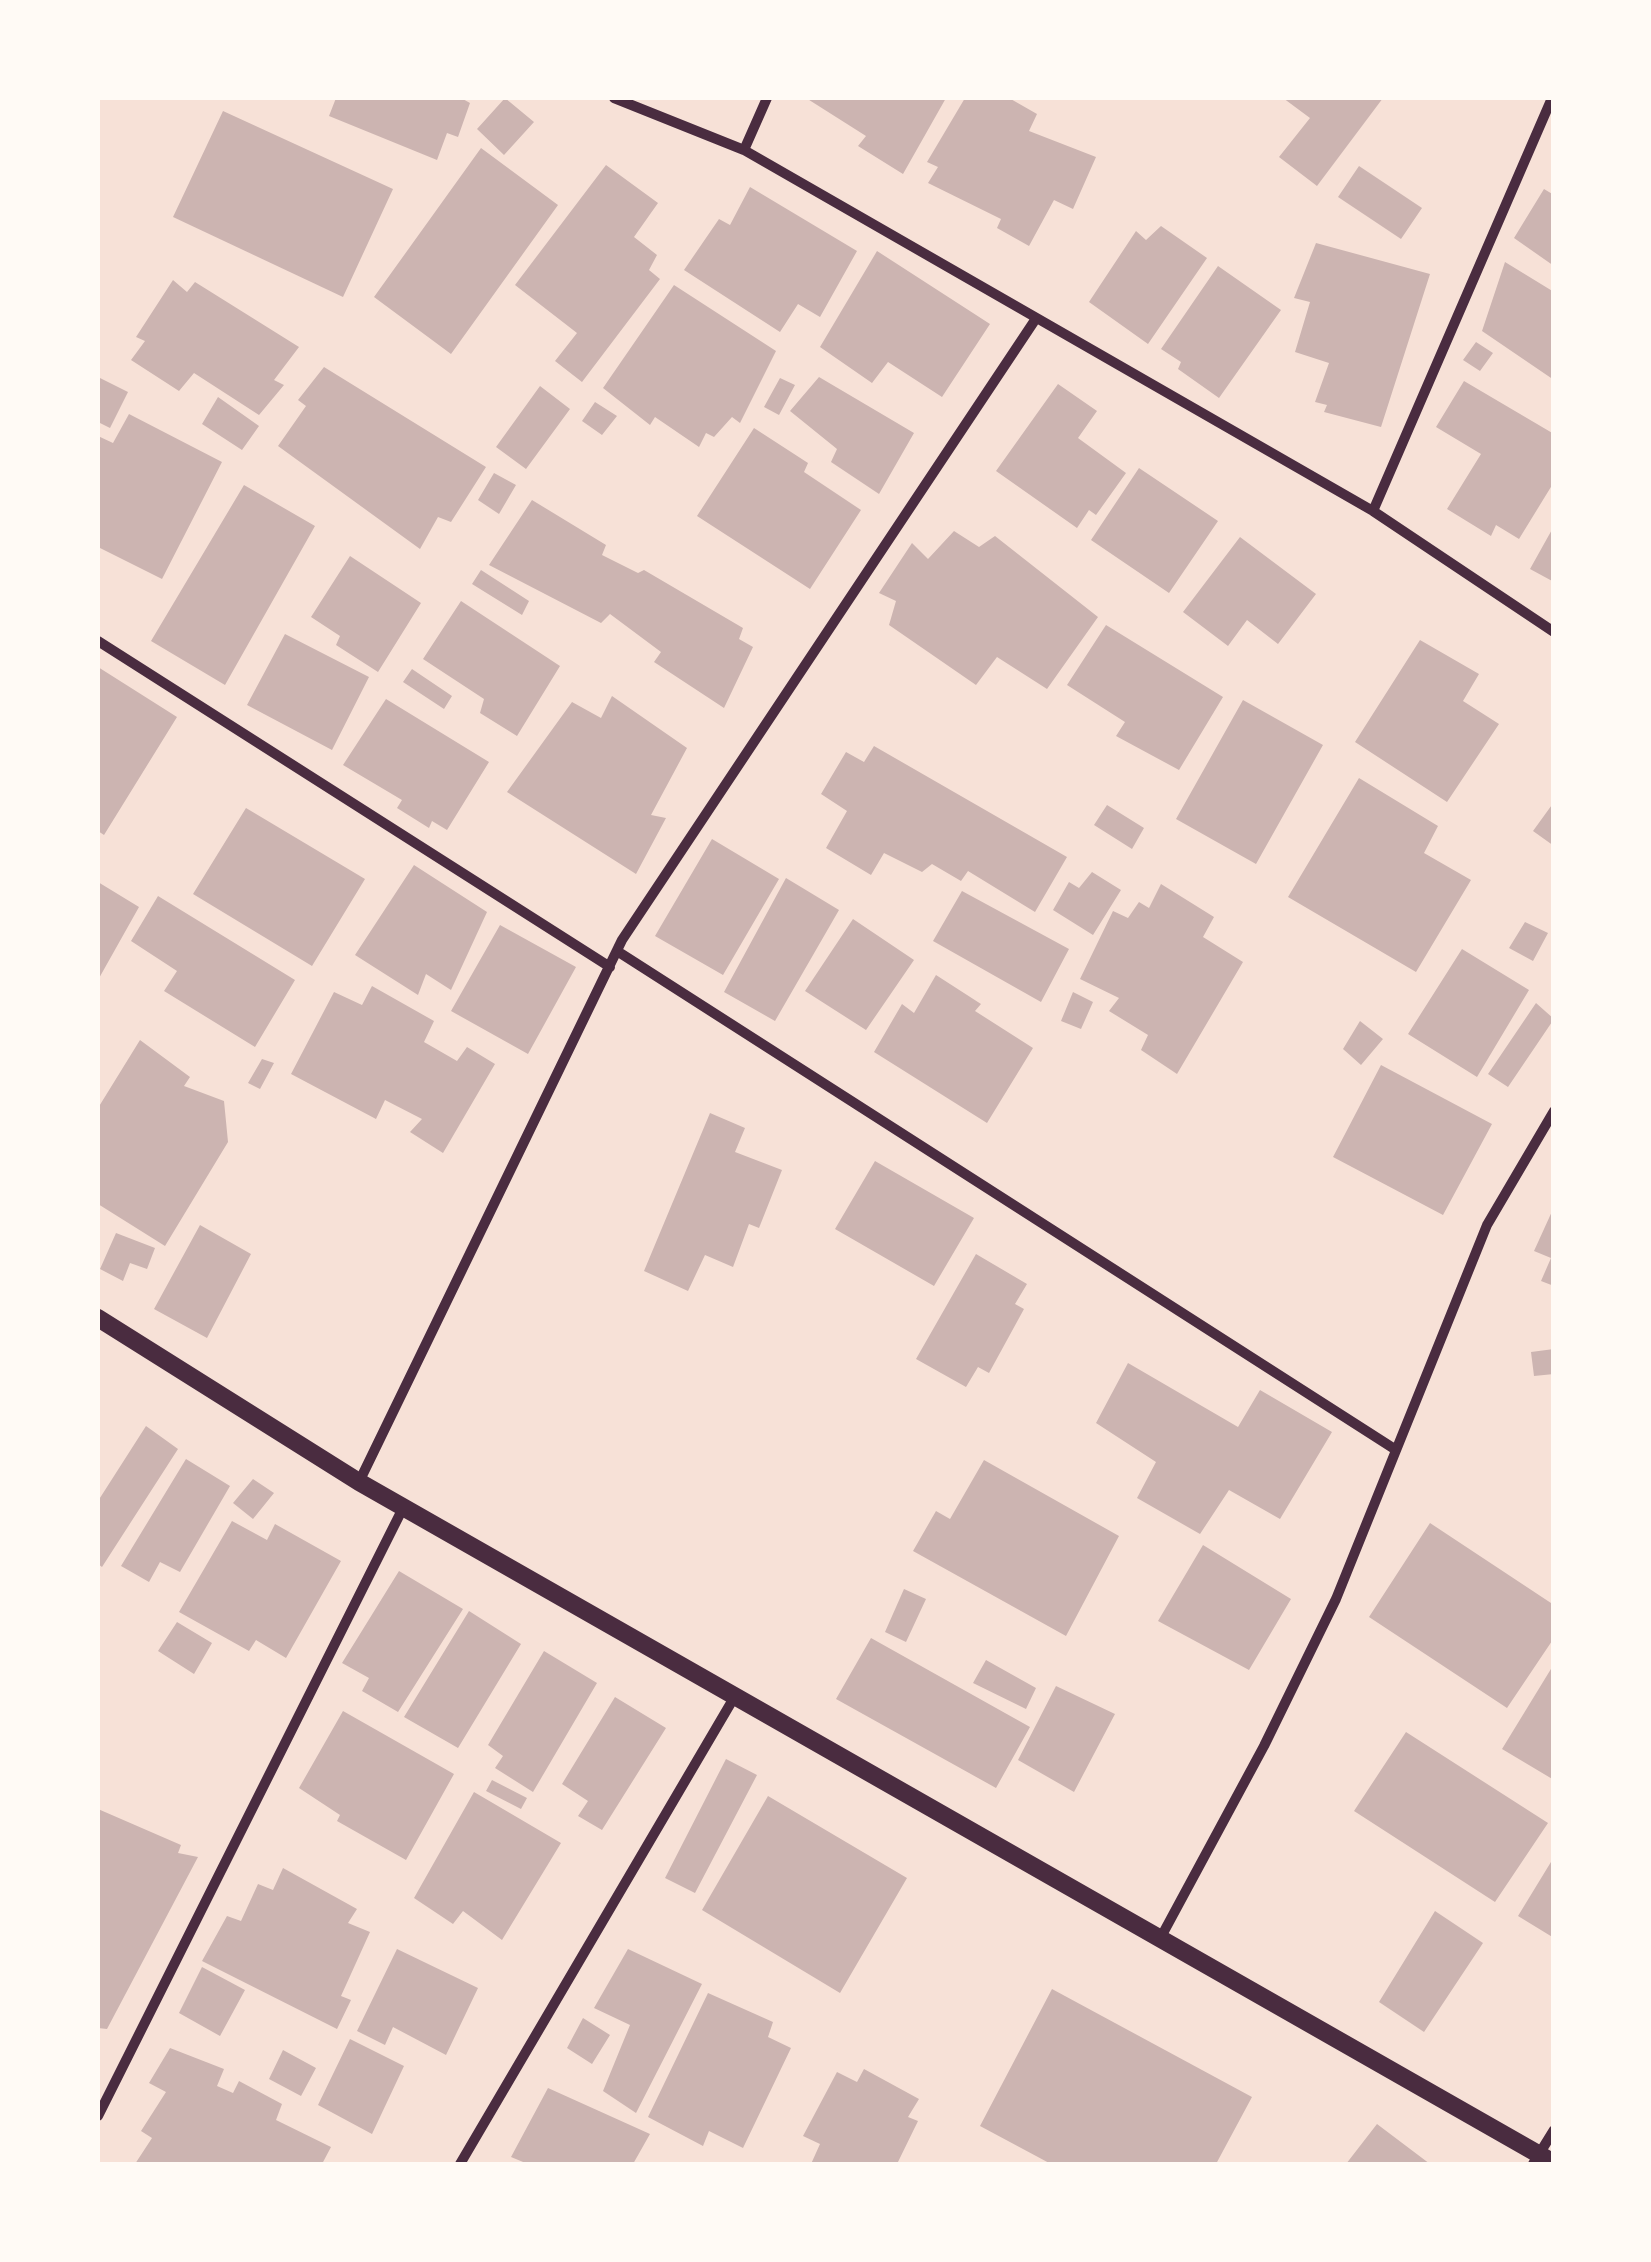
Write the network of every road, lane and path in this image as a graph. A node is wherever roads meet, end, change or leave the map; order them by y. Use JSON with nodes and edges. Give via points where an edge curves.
{"nodes":[{"id":1,"x":614,"y":98,"type":"edge"},
{"id":2,"x":767,"y":98,"type":"edge"},
{"id":3,"x":1552,"y":98,"type":"edge"},
{"id":4,"x":744,"y":150,"type":"junction"},
{"id":5,"x":1035,"y":320,"type":"junction"},
{"id":6,"x":1373,"y":512,"type":"junction"},
{"id":7,"x":1554,"y":632,"type":"edge"},
{"id":8,"x":98,"y":642,"type":"edge"},
{"id":9,"x":617,"y":952,"type":"junction"},
{"id":10,"x":610,"y":967,"type":"junction"},
{"id":11,"x":1554,"y":1111,"type":"edge"},
{"id":12,"x":98,"y":1318,"type":"edge"},
{"id":13,"x":1393,"y":1448,"type":"junction"},
{"id":14,"x":359,"y":1482,"type":"junction"},
{"id":15,"x":404,"y":1505,"type":"junction"},
{"id":16,"x":736,"y":1695,"type":"junction"},
{"id":17,"x":1161,"y":1938,"type":"junction"},
{"id":18,"x":98,"y":2116,"type":"edge"},
{"id":19,"x":1554,"y":2130,"type":"edge"},
{"id":20,"x":1542,"y":2161,"type":"edge"},
{"id":21,"x":460,"y":2164,"type":"edge"}],
"edges":[{"from":1,"to":4,"type":"street"},
{"from":2,"to":4,"type":"street"},
{"from":3,"to":6,"type":"street"},
{"from":4,"to":5,"type":"street"},
{"from":5,"to":6,"type":"street"},
{"from":5,"to":9,"type":"street"},
{"from":6,"to":7,"type":"street"},
{"from":8,"to":10,"type":"street"},
{"from":9,"to":10,"type":"street"},
{"from":9,"to":13,"type":"street"},
{"from":10,"to":14,"type":"street"},
{"from":11,"to":13,"type":"street","via":[[1487,1225]]},
{"from":12,"to":14,"type":"street"},
{"from":13,"to":17,"type":"street","via":[[1336,1599]]},
{"from":14,"to":15,"type":"street"},
{"from":15,"to":16,"type":"street"},
{"from":15,"to":18,"type":"street"},
{"from":16,"to":17,"type":"street"},
{"from":16,"to":21,"type":"street"},
{"from":17,"to":20,"type":"street"},
{"from":19,"to":20,"type":"street"}]}
